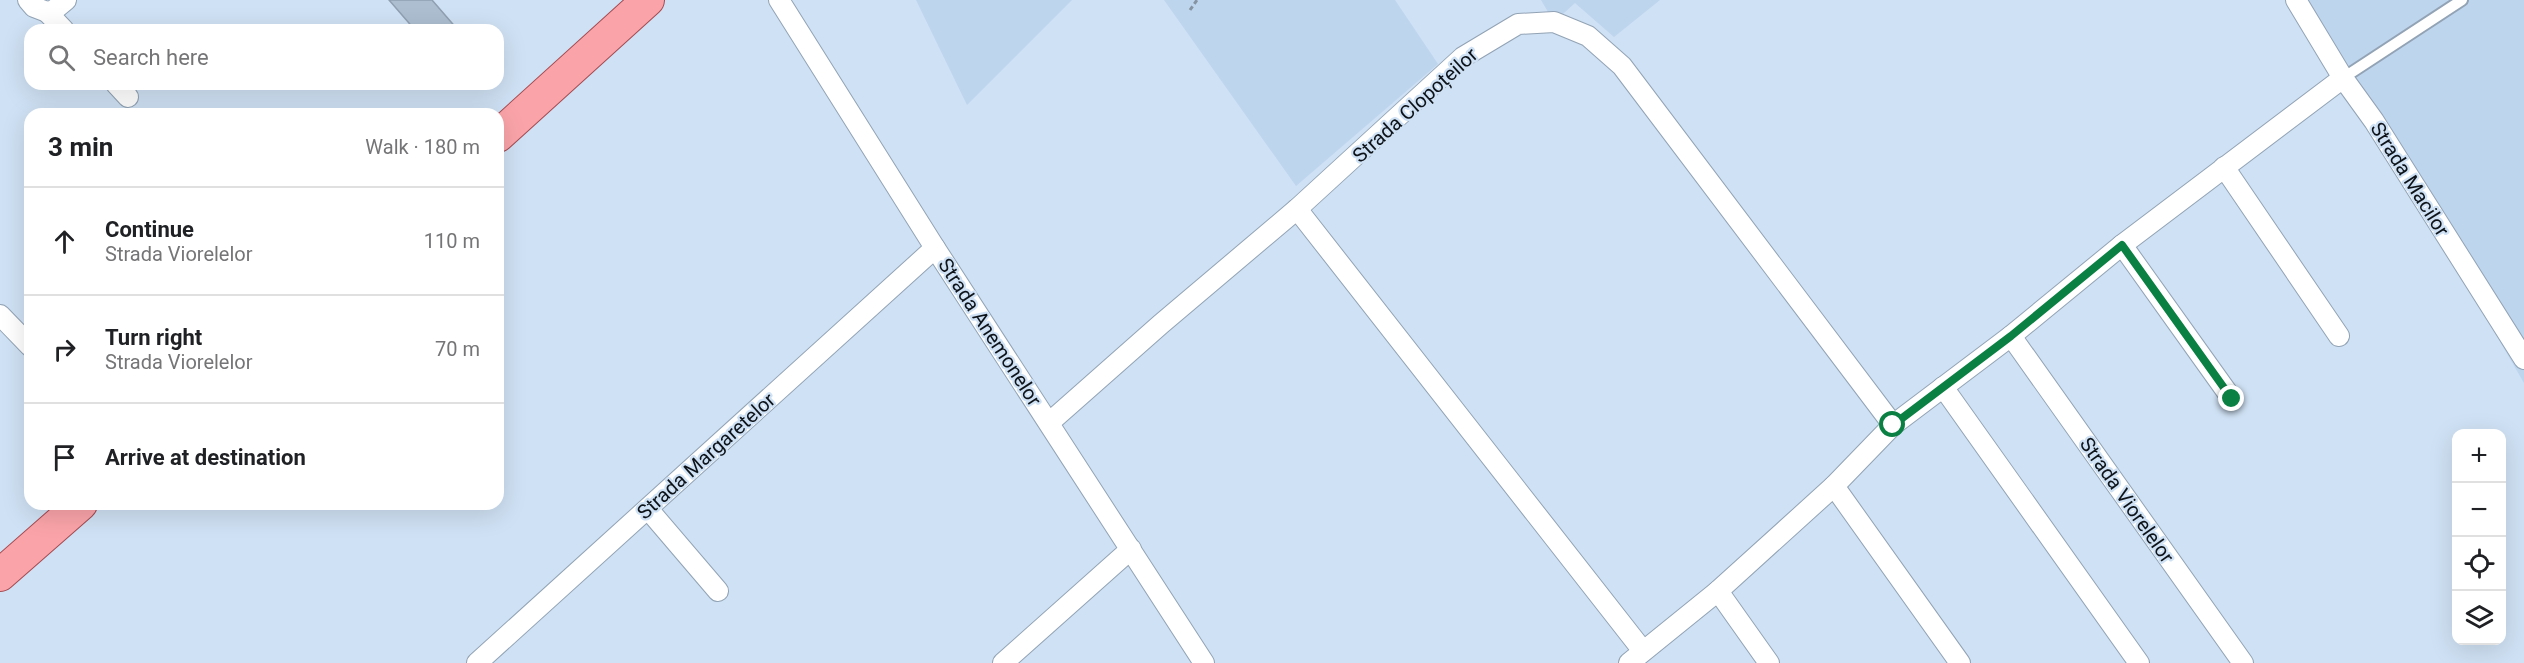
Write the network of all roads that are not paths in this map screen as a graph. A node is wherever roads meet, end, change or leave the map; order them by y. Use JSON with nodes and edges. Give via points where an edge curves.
{"nodes":[{"id":1,"x":28,"y":0,"type":"edge"},
{"id":2,"x":66,"y":0,"type":"edge"},
{"id":3,"x":648,"y":0,"type":"edge"},
{"id":4,"x":779,"y":0,"type":"edge"},
{"id":5,"x":2296,"y":0,"type":"edge"},
{"id":6,"x":2462,"y":0,"type":"edge"},
{"id":7,"x":47,"y":12,"type":"junction"},
{"id":8,"x":58,"y":24,"type":"edge"},
{"id":9,"x":2343,"y":78,"type":"junction"},
{"id":10,"x":504,"y":131,"type":"edge"},
{"id":11,"x":2224,"y":167,"type":"junction"},
{"id":12,"x":1297,"y":209,"type":"junction"},
{"id":13,"x":2122,"y":245,"type":"junction"},
{"id":14,"x":935,"y":248,"type":"junction"},
{"id":15,"x":0,"y":315,"type":"edge"},
{"id":16,"x":2011,"y":336,"type":"junction"},
{"id":17,"x":2339,"y":336,"type":"dead end"},
{"id":18,"x":24,"y":340,"type":"edge"},
{"id":19,"x":2524,"y":359,"type":"edge"},
{"id":20,"x":1944,"y":387,"type":"junction"},
{"id":21,"x":2232,"y":399,"type":"dead end"},
{"id":22,"x":1050,"y":422,"type":"junction"},
{"id":23,"x":1893,"y":425,"type":"junction"},
{"id":24,"x":1834,"y":486,"type":"junction"},
{"id":25,"x":648,"y":508,"type":"junction"},
{"id":26,"x":74,"y":510,"type":"edge"},
{"id":27,"x":1131,"y":549,"type":"junction"},
{"id":28,"x":0,"y":575,"type":"edge"},
{"id":29,"x":718,"y":591,"type":"dead end"},
{"id":30,"x":1718,"y":591,"type":"junction"},
{"id":31,"x":1636,"y":657,"type":"edge"},
{"id":32,"x":477,"y":663,"type":"edge"},
{"id":33,"x":1003,"y":663,"type":"edge"},
{"id":34,"x":1204,"y":663,"type":"edge"},
{"id":35,"x":1769,"y":663,"type":"edge"},
{"id":36,"x":1960,"y":663,"type":"edge"},
{"id":37,"x":2139,"y":663,"type":"edge"},
{"id":38,"x":2243,"y":663,"type":"edge"}],
"edges":[{"from":1,"to":7,"type":"street"},
{"from":2,"to":7,"type":"street"},
{"from":3,"to":10,"type":"main road"},
{"from":4,"to":14,"type":"street","name":"Strada Anemonelor"},
{"from":5,"to":9,"type":"street","name":"Strada Macilor"},
{"from":6,"to":9,"type":"lane"},
{"from":7,"to":8,"type":"street"},
{"from":9,"to":11,"type":"street"},
{"from":9,"to":19,"type":"street","name":"Strada Macilor"},
{"from":11,"to":13,"type":"street"},
{"from":11,"to":17,"type":"street"},
{"from":12,"to":22,"type":"street","name":"Strada Clopoțeilor"},
{"from":12,"to":23,"type":"street","name":"Strada Clopoțeilor","via":[[1463,57],[1518,24],[1554,22],[1588,36],[1622,66]]},
{"from":12,"to":31,"type":"street"},
{"from":13,"to":16,"type":"street"},
{"from":13,"to":21,"type":"street"},
{"from":14,"to":22,"type":"street","name":"Strada Anemonelor"},
{"from":14,"to":25,"type":"street","name":"Strada Margaretelor"},
{"from":15,"to":18,"type":"street"},
{"from":16,"to":20,"type":"street"},
{"from":16,"to":38,"type":"street","name":"Strada Viorelelor"},
{"from":20,"to":23,"type":"street"},
{"from":20,"to":37,"type":"street"},
{"from":22,"to":27,"type":"street","name":"Strada Anemonelor"},
{"from":23,"to":24,"type":"street"},
{"from":24,"to":30,"type":"street"},
{"from":24,"to":36,"type":"street"},
{"from":25,"to":29,"type":"street"},
{"from":25,"to":32,"type":"street","name":"Strada Margaretelor"},
{"from":26,"to":28,"type":"main road"},
{"from":27,"to":33,"type":"street"},
{"from":27,"to":34,"type":"street","name":"Strada Anemonelor"},
{"from":30,"to":31,"type":"street"},
{"from":30,"to":35,"type":"street"}]}
